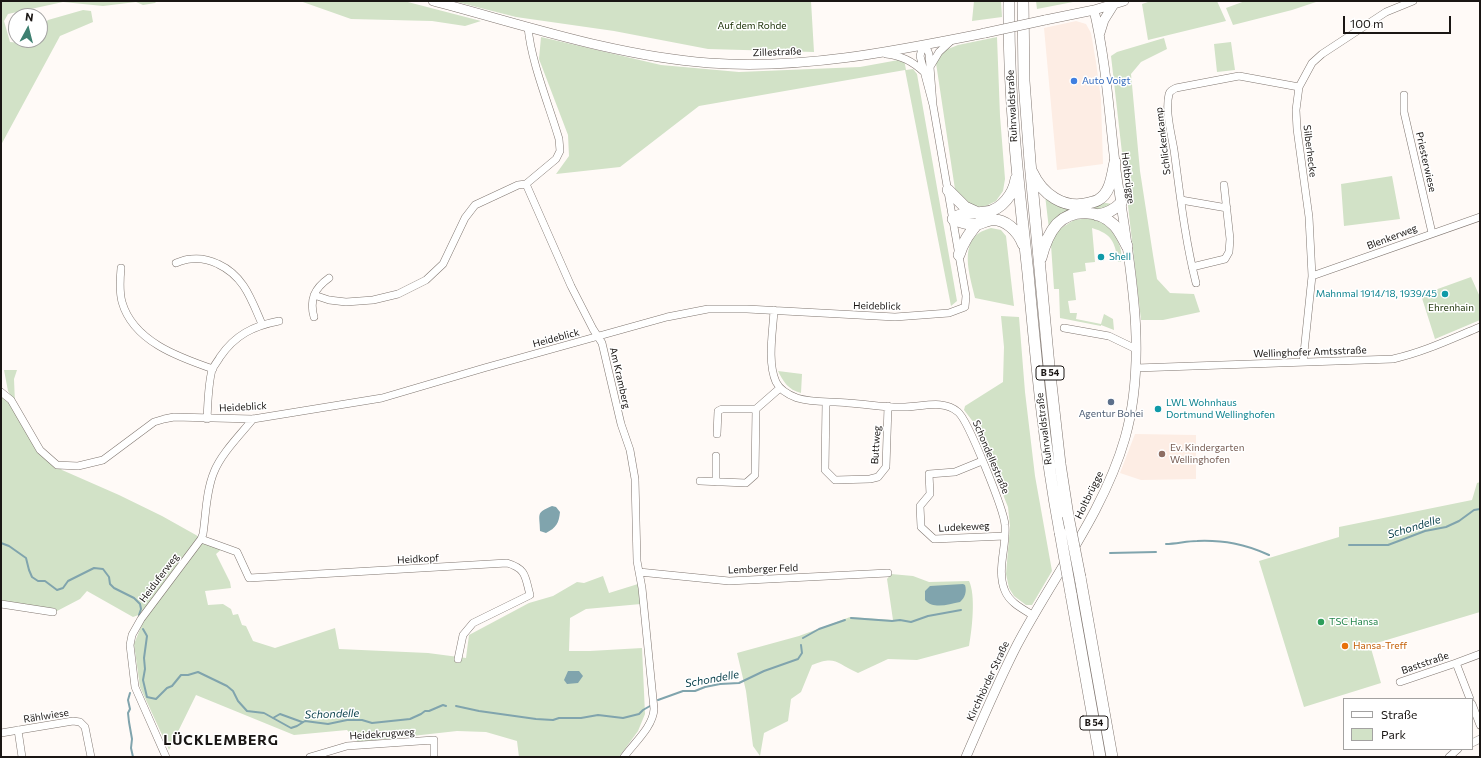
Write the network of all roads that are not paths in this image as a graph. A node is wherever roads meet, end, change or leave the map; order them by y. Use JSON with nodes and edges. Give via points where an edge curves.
{"nodes":[{"id":1,"x":432,"y":1,"type":"edge"},
{"id":2,"x":1009,"y":1,"type":"edge"},
{"id":3,"x":1023,"y":1,"type":"edge"},
{"id":4,"x":1124,"y":1,"type":"edge"},
{"id":5,"x":1413,"y":1,"type":"edge"},
{"id":6,"x":1114,"y":4,"type":"junction"},
{"id":7,"x":1094,"y":10,"type":"junction"},
{"id":8,"x":528,"y":27,"type":"junction"},
{"id":9,"x":1100,"y":34,"type":"junction"},
{"id":10,"x":954,"y":39,"type":"junction"},
{"id":11,"x":923,"y":44,"type":"junction"},
{"id":12,"x":878,"y":53,"type":"junction"},
{"id":13,"x":930,"y":67,"type":"junction"},
{"id":14,"x":924,"y":73,"type":"junction"},
{"id":15,"x":1299,"y":87,"type":"junction"},
{"id":16,"x":1404,"y":95,"type":"dead end"},
{"id":17,"x":933,"y":105,"type":"junction"},
{"id":18,"x":1030,"y":162,"type":"junction"},
{"id":19,"x":1115,"y":162,"type":"junction"},
{"id":20,"x":1017,"y":172,"type":"junction"},
{"id":21,"x":526,"y":184,"type":"junction"},
{"id":22,"x":1224,"y":185,"type":"dead end"},
{"id":23,"x":948,"y":190,"type":"junction"},
{"id":24,"x":1181,"y":200,"type":"junction"},
{"id":25,"x":1098,"y":201,"type":"junction"},
{"id":26,"x":1121,"y":203,"type":"junction"},
{"id":27,"x":1227,"y":208,"type":"junction"},
{"id":28,"x":978,"y":213,"type":"junction"},
{"id":29,"x":1097,"y":215,"type":"junction"},
{"id":30,"x":1480,"y":217,"type":"edge"},
{"id":31,"x":953,"y":219,"type":"junction"},
{"id":32,"x":977,"y":224,"type":"junction"},
{"id":33,"x":1432,"y":233,"type":"junction"},
{"id":34,"x":1127,"y":246,"type":"junction"},
{"id":35,"x":1025,"y":248,"type":"junction"},
{"id":36,"x":959,"y":255,"type":"junction"},
{"id":37,"x":176,"y":263,"type":"dead end"},
{"id":38,"x":1039,"y":263,"type":"junction"},
{"id":39,"x":1192,"y":267,"type":"junction"},
{"id":40,"x":121,"y":268,"type":"dead end"},
{"id":41,"x":1312,"y":276,"type":"junction"},
{"id":42,"x":329,"y":278,"type":"dead end"},
{"id":43,"x":1196,"y":283,"type":"dead end"},
{"id":44,"x":314,"y":295,"type":"junction"},
{"id":45,"x":774,"y":310,"type":"junction"},
{"id":46,"x":314,"y":317,"type":"dead end"},
{"id":47,"x":278,"y":321,"type":"dead end"},
{"id":48,"x":262,"y":324,"type":"junction"},
{"id":49,"x":1480,"y":327,"type":"edge"},
{"id":50,"x":1064,"y":328,"type":"dead end"},
{"id":51,"x":598,"y":336,"type":"junction"},
{"id":52,"x":1136,"y":349,"type":"junction"},
{"id":53,"x":1303,"y":362,"type":"junction"},
{"id":54,"x":1136,"y":368,"type":"junction"},
{"id":55,"x":213,"y":369,"type":"junction"},
{"id":56,"x":780,"y":388,"type":"junction"},
{"id":57,"x":1,"y":392,"type":"edge"},
{"id":58,"x":826,"y":402,"type":"junction"},
{"id":59,"x":888,"y":406,"type":"junction"},
{"id":60,"x":756,"y":409,"type":"junction"},
{"id":61,"x":207,"y":419,"type":"junction"},
{"id":62,"x":253,"y":419,"type":"junction"},
{"id":63,"x":717,"y":434,"type":"dead end"},
{"id":64,"x":716,"y":456,"type":"dead end"},
{"id":65,"x":982,"y":461,"type":"junction"},
{"id":66,"x":700,"y":482,"type":"dead end"},
{"id":67,"x":716,"y":482,"type":"junction"},
{"id":68,"x":1005,"y":536,"type":"junction"},
{"id":69,"x":201,"y":539,"type":"junction"},
{"id":70,"x":639,"y":572,"type":"junction"},
{"id":71,"x":888,"y":573,"type":"dead end"},
{"id":72,"x":1,"y":604,"type":"edge"},
{"id":73,"x":53,"y":612,"type":"dead end"},
{"id":74,"x":1034,"y":616,"type":"junction"},
{"id":75,"x":1480,"y":654,"type":"edge"},
{"id":76,"x":458,"y":659,"type":"dead end"},
{"id":77,"x":1456,"y":662,"type":"junction"},
{"id":78,"x":1400,"y":682,"type":"dead end"},
{"id":79,"x":1470,"y":698,"type":"edge"},
{"id":80,"x":1473,"y":707,"type":"edge"},
{"id":81,"x":1480,"y":725,"type":"edge"},
{"id":82,"x":18,"y":730,"type":"junction"},
{"id":83,"x":1,"y":733,"type":"edge"},
{"id":84,"x":1457,"y":750,"type":"edge"},
{"id":85,"x":22,"y":757,"type":"edge"},
{"id":86,"x":91,"y":757,"type":"edge"},
{"id":87,"x":166,"y":757,"type":"edge"},
{"id":88,"x":310,"y":757,"type":"edge"},
{"id":89,"x":434,"y":757,"type":"edge"},
{"id":90,"x":624,"y":757,"type":"edge"},
{"id":91,"x":966,"y":757,"type":"edge"},
{"id":92,"x":1100,"y":757,"type":"edge"},
{"id":93,"x":1112,"y":757,"type":"edge"},
{"id":94,"x":1449,"y":757,"type":"edge"}],
"edges":[{"from":1,"to":8,"type":"main road","name":"Zillestraße"},
{"from":2,"to":20,"type":"highway","name":"Ruhrwaldstraße","number":"B 54","via":[[1010,78]]},
{"from":3,"to":18,"type":"highway","name":"Ruhrwaldstraße","number":"B 54","via":[[1024,81]]},
{"from":4,"to":6,"type":"main road","name":"Zillestraße"},
{"from":5,"to":15,"type":"street","name":"Silberhecke","via":[[1386,12],[1322,54],[1312,63]]},
{"from":6,"to":7,"type":"main road","name":"Zillestraße"},
{"from":6,"to":9,"type":"main road","via":[[1106,16]]},
{"from":7,"to":9,"type":"main road","name":"Holtbrügge"},
{"from":7,"to":10,"type":"main road","name":"Zillestraße","bridge":true},
{"from":8,"to":12,"type":"main road","name":"Zillestraße","via":[[643,54],[709,63],[816,62]]},
{"from":8,"to":21,"type":"street","via":[[537,69],[559,139],[560,151],[556,159]]},
{"from":9,"to":19,"type":"main road","name":"Holtbrügge"},
{"from":10,"to":11,"type":"main road","name":"Zillestraße"},
{"from":10,"to":13,"type":"street","via":[[939,52]]},
{"from":11,"to":12,"type":"main road","name":"Zillestraße"},
{"from":11,"to":13,"type":"street","name":"Heideblick","via":[[929,54]]},
{"from":11,"to":14,"type":"street","name":"Heideblick","via":[[920,56]]},
{"from":12,"to":14,"type":"street","via":[[910,60]]},
{"from":13,"to":17,"type":"street","name":"Heideblick"},
{"from":14,"to":17,"type":"street","name":"Heideblick"},
{"from":15,"to":24,"type":"street","name":"Schlickenkamp","via":[[1239,76],[1172,90],[1169,93],[1168,110]]},
{"from":15,"to":41,"type":"street","name":"Silberhecke","via":[[1297,128],[1309,217]]},
{"from":16,"to":33,"type":"street","name":"Priesterwiese","via":[[1404,112]]},
{"from":17,"to":23,"type":"street","name":"Heideblick"},
{"from":18,"to":25,"type":"highway","via":[[1036,180],[1056,200],[1076,205]]},
{"from":18,"to":38,"type":"highway","name":"Ruhrwaldstraße","number":"B 54"},
{"from":19,"to":25,"type":"highway","via":[[1111,183]]},
{"from":19,"to":26,"type":"main road","name":"Holtbrügge"},
{"from":20,"to":28,"type":"highway","via":[[1015,185],[1004,202],[988,212]]},
{"from":20,"to":35,"type":"highway","name":"Ruhrwaldstraße","number":"B 54"},
{"from":21,"to":44,"type":"street","via":[[518,185],[475,205],[465,218],[443,264],[426,280],[398,294],[373,300],[346,302]]},
{"from":21,"to":51,"type":"street","name":"Am Kramberg","via":[[571,286]]},
{"from":22,"to":27,"type":"street"},
{"from":23,"to":28,"type":"highway","via":[[965,207]]},
{"from":23,"to":31,"type":"street","name":"Heideblick"},
{"from":24,"to":27,"type":"street"},
{"from":24,"to":39,"type":"street","name":"Schlickenkamp"},
{"from":25,"to":26,"type":"highway"},
{"from":26,"to":29,"type":"highway","via":[[1108,213]]},
{"from":26,"to":34,"type":"main road","name":"Holtbrügge"},
{"from":27,"to":39,"type":"street","via":[[1230,252],[1225,260]]},
{"from":28,"to":31,"type":"highway","via":[[960,214]]},
{"from":29,"to":34,"type":"highway","via":[[1114,225]]},
{"from":29,"to":38,"type":"highway","via":[[1077,213],[1057,224]]},
{"from":30,"to":33,"type":"street","name":"Blenkerweg"},
{"from":31,"to":32,"type":"highway","via":[[967,224]]},
{"from":31,"to":36,"type":"street","name":"Heideblick"},
{"from":32,"to":35,"type":"highway","via":[[988,220],[1005,223],[1018,234]]},
{"from":32,"to":36,"type":"highway","via":[[968,235]]},
{"from":33,"to":41,"type":"street","name":"Blenkerweg"},
{"from":34,"to":52,"type":"main road","name":"Holtbrügge"},
{"from":35,"to":92,"type":"highway","name":"Ruhrwaldstraße","number":"B 54","bridge":true,"via":[[1050,483]]},
{"from":36,"to":45,"type":"street","name":"Heideblick","via":[[966,296],[965,307],[948,313],[895,318]]},
{"from":37,"to":48,"type":"street","via":[[203,259],[226,268],[244,286]]},
{"from":38,"to":93,"type":"highway","name":"Ruhrwaldstraße","number":"B 54","bridge":true,"via":[[1060,464]]},
{"from":39,"to":43,"type":"street","name":"Schlickenkamp"},
{"from":40,"to":55,"type":"street","via":[[122,302],[134,325],[151,341],[171,353]]},
{"from":41,"to":53,"type":"street","name":"Silberhecke"},
{"from":42,"to":44,"type":"street","via":[[319,286]]},
{"from":44,"to":46,"type":"street"},
{"from":45,"to":51,"type":"street","name":"Heideblick","via":[[708,309],[667,317]]},
{"from":45,"to":56,"type":"street","via":[[771,358],[775,380]]},
{"from":47,"to":48,"type":"street"},
{"from":48,"to":55,"type":"street","via":[[245,332],[228,346]]},
{"from":49,"to":53,"type":"street","name":"Wellinghofer Amtsstraße","via":[[1411,355],[1393,359]]},
{"from":50,"to":52,"type":"street","via":[[1109,336]]},
{"from":51,"to":62,"type":"street","name":"Heideblick","via":[[382,398]]},
{"from":51,"to":70,"type":"street","name":"Am Kramberg","via":[[632,458]]},
{"from":52,"to":54,"type":"main road","name":"Holtbrügge"},
{"from":53,"to":54,"type":"street","name":"Wellinghofer Amtsstraße"},
{"from":54,"to":74,"type":"main road","name":"Holtbrügge","via":[[1129,421],[1118,457],[1095,508]]},
{"from":55,"to":61,"type":"street","via":[[208,393]]},
{"from":56,"to":58,"type":"street","name":"Schondellestraße","via":[[798,398]]},
{"from":56,"to":60,"type":"street"},
{"from":57,"to":61,"type":"street","name":"Heideblick","via":[[11,400],[40,450],[56,465],[78,466],[103,460],[154,422],[164,418]]},
{"from":58,"to":59,"type":"street","name":"Schondellestraße"},
{"from":58,"to":59,"type":"street","name":"Buttweg","via":[[825,470],[835,480],[878,477],[886,467]]},
{"from":59,"to":65,"type":"street","name":"Schondellestraße","via":[[938,404],[955,410],[964,419]]},
{"from":60,"to":63,"type":"street","via":[[718,411]]},
{"from":60,"to":67,"type":"street","via":[[755,476],[746,483]]},
{"from":61,"to":62,"type":"street","name":"Heideblick"},
{"from":62,"to":69,"type":"street","name":"Heiduferweg","via":[[219,461],[214,472]]},
{"from":64,"to":67,"type":"street"},
{"from":65,"to":68,"type":"street","name":"Schondellestraße","via":[[1002,510],[1006,527]]},
{"from":65,"to":68,"type":"street","name":"Ludekeweg","via":[[955,472],[930,474],[930,494],[920,506],[921,528],[934,539]]},
{"from":66,"to":67,"type":"street"},
{"from":68,"to":74,"type":"street","name":"Schondellestraße","via":[[1001,570],[1003,588],[1012,601]]},
{"from":69,"to":76,"type":"street","name":"Heidkopf","via":[[237,552],[250,578],[507,563],[517,566],[524,571],[530,595],[473,623],[463,635]]},
{"from":69,"to":87,"type":"street","name":"Heiduferweg","via":[[142,617],[132,635],[130,645],[135,687]]},
{"from":70,"to":71,"type":"street","name":"Lemberger Feld","via":[[730,581]]},
{"from":70,"to":90,"type":"street","name":"Am Kramberg","via":[[654,716]]},
{"from":72,"to":73,"type":"street"},
{"from":74,"to":91,"type":"main road","name":"Kirchhörder Straße","via":[[1017,646]]},
{"from":75,"to":77,"type":"street","name":"Baststraße"},
{"from":77,"to":78,"type":"street","name":"Baststraße"},
{"from":77,"to":79,"type":"street","name":"Baststraße"},
{"from":80,"to":81,"type":"street"},
{"from":82,"to":83,"type":"street","name":"Rählwiese"},
{"from":82,"to":85,"type":"street"},
{"from":82,"to":86,"type":"street","name":"Rählwiese","via":[[80,722],[85,727]]},
{"from":84,"to":94,"type":"street"},
{"from":88,"to":89,"type":"street","name":"Heidekrugweg","via":[[347,746],[434,740]]}]}
